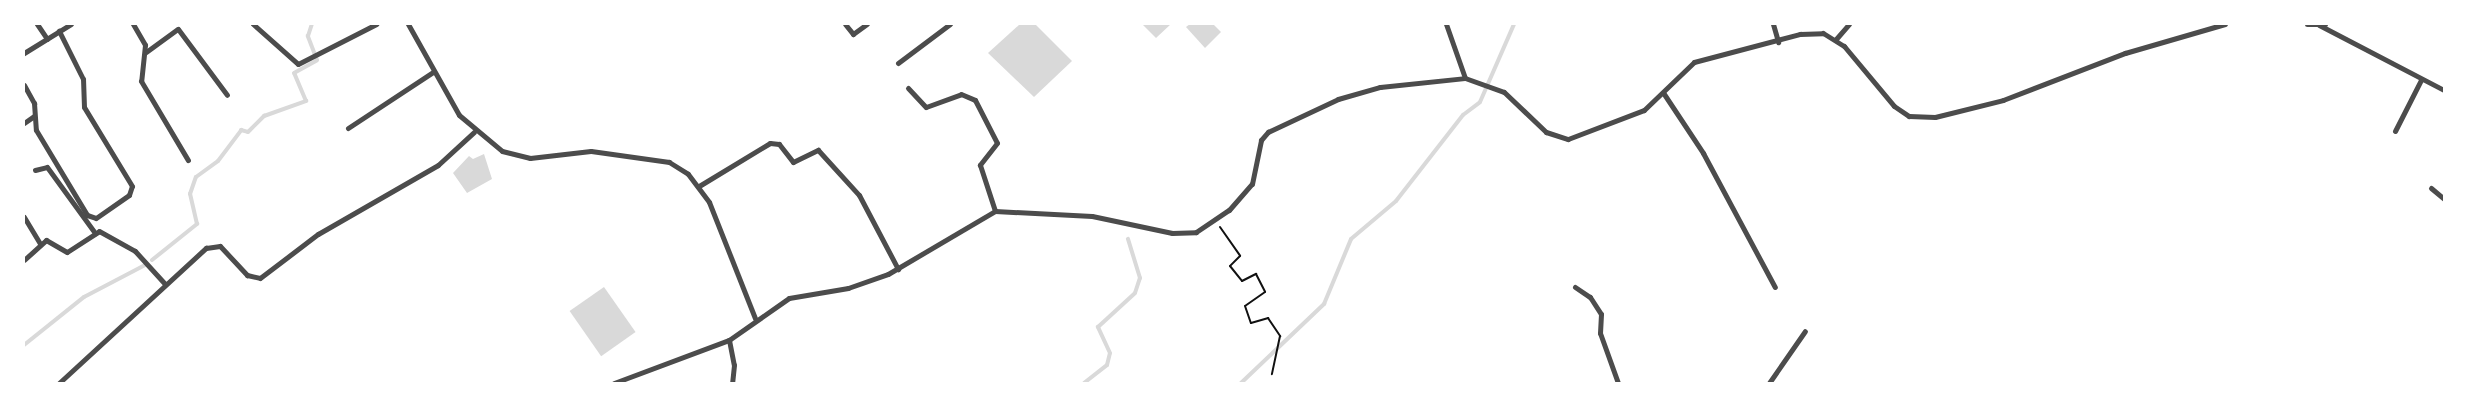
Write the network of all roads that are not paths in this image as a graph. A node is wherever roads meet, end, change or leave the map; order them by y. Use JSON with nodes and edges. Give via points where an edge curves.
{"nodes":[{"id":1,"x":37,"y":24,"type":"edge"},
{"id":2,"x":72,"y":24,"type":"edge"},
{"id":3,"x":132,"y":24,"type":"edge"},
{"id":4,"x":253,"y":24,"type":"edge"},
{"id":5,"x":376,"y":24,"type":"edge"},
{"id":6,"x":408,"y":24,"type":"edge"},
{"id":7,"x":845,"y":24,"type":"edge"},
{"id":8,"x":867,"y":24,"type":"edge"},
{"id":9,"x":950,"y":24,"type":"edge"},
{"id":10,"x":1446,"y":24,"type":"edge"},
{"id":11,"x":1773,"y":24,"type":"edge"},
{"id":12,"x":1849,"y":24,"type":"edge"},
{"id":13,"x":2225,"y":24,"type":"edge"},
{"id":14,"x":2307,"y":24,"type":"edge"},
{"id":15,"x":2322,"y":25,"type":"edge"},
{"id":16,"x":59,"y":31,"type":"junction"},
{"id":17,"x":47,"y":39,"type":"junction"},
{"id":18,"x":1836,"y":39,"type":"junction"},
{"id":19,"x":1778,"y":42,"type":"junction"},
{"id":20,"x":146,"y":52,"type":"junction"},
{"id":21,"x":24,"y":53,"type":"edge"},
{"id":22,"x":898,"y":63,"type":"dead end"},
{"id":23,"x":433,"y":72,"type":"junction"},
{"id":24,"x":1465,"y":78,"type":"junction"},
{"id":25,"x":2421,"y":80,"type":"junction"},
{"id":26,"x":24,"y":85,"type":"edge"},
{"id":27,"x":908,"y":88,"type":"dead end"},
{"id":28,"x":2444,"y":90,"type":"edge"},
{"id":29,"x":1664,"y":94,"type":"junction"},
{"id":30,"x":226,"y":95,"type":"dead end"},
{"id":31,"x":34,"y":116,"type":"junction"},
{"id":32,"x":24,"y":122,"type":"edge"},
{"id":33,"x":348,"y":128,"type":"dead end"},
{"id":34,"x":2395,"y":131,"type":"dead end"},
{"id":35,"x":474,"y":132,"type":"junction"},
{"id":36,"x":188,"y":160,"type":"dead end"},
{"id":37,"x":35,"y":170,"type":"dead end"},
{"id":38,"x":699,"y":186,"type":"junction"},
{"id":39,"x":2431,"y":188,"type":"dead end"},
{"id":40,"x":2444,"y":199,"type":"edge"},
{"id":41,"x":995,"y":211,"type":"junction"},
{"id":42,"x":24,"y":217,"type":"edge"},
{"id":43,"x":95,"y":232,"type":"junction"},
{"id":44,"x":40,"y":244,"type":"junction"},
{"id":45,"x":24,"y":260,"type":"edge"},
{"id":46,"x":898,"y":269,"type":"junction"},
{"id":47,"x":165,"y":284,"type":"junction"},
{"id":48,"x":1775,"y":286,"type":"dead end"},
{"id":49,"x":1574,"y":287,"type":"dead end"},
{"id":50,"x":756,"y":318,"type":"junction"},
{"id":51,"x":1805,"y":331,"type":"dead end"},
{"id":52,"x":729,"y":340,"type":"junction"},
{"id":53,"x":59,"y":383,"type":"edge"},
{"id":54,"x":614,"y":383,"type":"edge"},
{"id":55,"x":732,"y":383,"type":"edge"},
{"id":56,"x":1618,"y":383,"type":"edge"},
{"id":57,"x":1769,"y":383,"type":"edge"}],
"edges":[{"from":1,"to":17,"type":"street"},
{"from":2,"to":16,"type":"street"},
{"from":3,"to":20,"type":"street"},
{"from":4,"to":5,"type":"street","via":[[292,62],[311,58]]},
{"from":6,"to":23,"type":"street"},
{"from":7,"to":8,"type":"street","via":[[853,34]]},
{"from":9,"to":22,"type":"street"},
{"from":10,"to":24,"type":"street"},
{"from":11,"to":19,"type":"street"},
{"from":12,"to":18,"type":"street"},
{"from":13,"to":18,"type":"street","via":[[2125,54],[2004,100],[1935,117],[1909,116],[1894,106]]},
{"from":14,"to":15,"type":"street"},
{"from":15,"to":25,"type":"street"},
{"from":16,"to":17,"type":"street"},
{"from":16,"to":31,"type":"street","via":[[83,78],[81,102],[132,186],[131,193],[96,218],[89,217],[36,130]]},
{"from":17,"to":21,"type":"street"},
{"from":18,"to":19,"type":"street","via":[[1806,33]]},
{"from":19,"to":29,"type":"street","via":[[1694,62]]},
{"from":20,"to":30,"type":"street","via":[[178,29]]},
{"from":20,"to":36,"type":"street","via":[[141,81]]},
{"from":23,"to":33,"type":"street"},
{"from":23,"to":35,"type":"street"},
{"from":24,"to":29,"type":"street","via":[[1509,95],[1546,132],[1568,140],[1635,116]]},
{"from":24,"to":41,"type":"street","via":[[1380,87],[1292,118],[1261,140],[1252,184],[1216,220],[1187,234],[1112,218]]},
{"from":25,"to":28,"type":"street"},
{"from":25,"to":34,"type":"street"},
{"from":26,"to":31,"type":"street","via":[[34,103]]},
{"from":27,"to":41,"type":"street","via":[[926,107],[961,94],[975,100],[997,144],[980,165]]},
{"from":29,"to":48,"type":"street","via":[[1703,152]]},
{"from":31,"to":32,"type":"street"},
{"from":35,"to":38,"type":"street","via":[[521,158],[591,151],[669,162]]},
{"from":35,"to":47,"type":"street","via":[[438,166],[318,234],[260,278],[252,278],[216,245],[206,248]]},
{"from":37,"to":43,"type":"street","via":[[42,166],[50,171]]},
{"from":38,"to":46,"type":"street","via":[[770,143],[779,144],[793,162],[818,150],[859,195]]},
{"from":38,"to":50,"type":"street"},
{"from":39,"to":40,"type":"street"},
{"from":41,"to":46,"type":"street"},
{"from":42,"to":44,"type":"street"},
{"from":43,"to":44,"type":"street","via":[[67,252],[49,240]]},
{"from":43,"to":47,"type":"street","via":[[135,251]]},
{"from":44,"to":45,"type":"street"},
{"from":46,"to":50,"type":"street","via":[[848,288],[795,296]]},
{"from":47,"to":53,"type":"street"},
{"from":49,"to":56,"type":"street","via":[[1590,297],[1600,314],[1600,333]]},
{"from":50,"to":52,"type":"street"},
{"from":51,"to":57,"type":"street"},
{"from":52,"to":54,"type":"street"},
{"from":52,"to":55,"type":"street","via":[[734,365]]}]}
